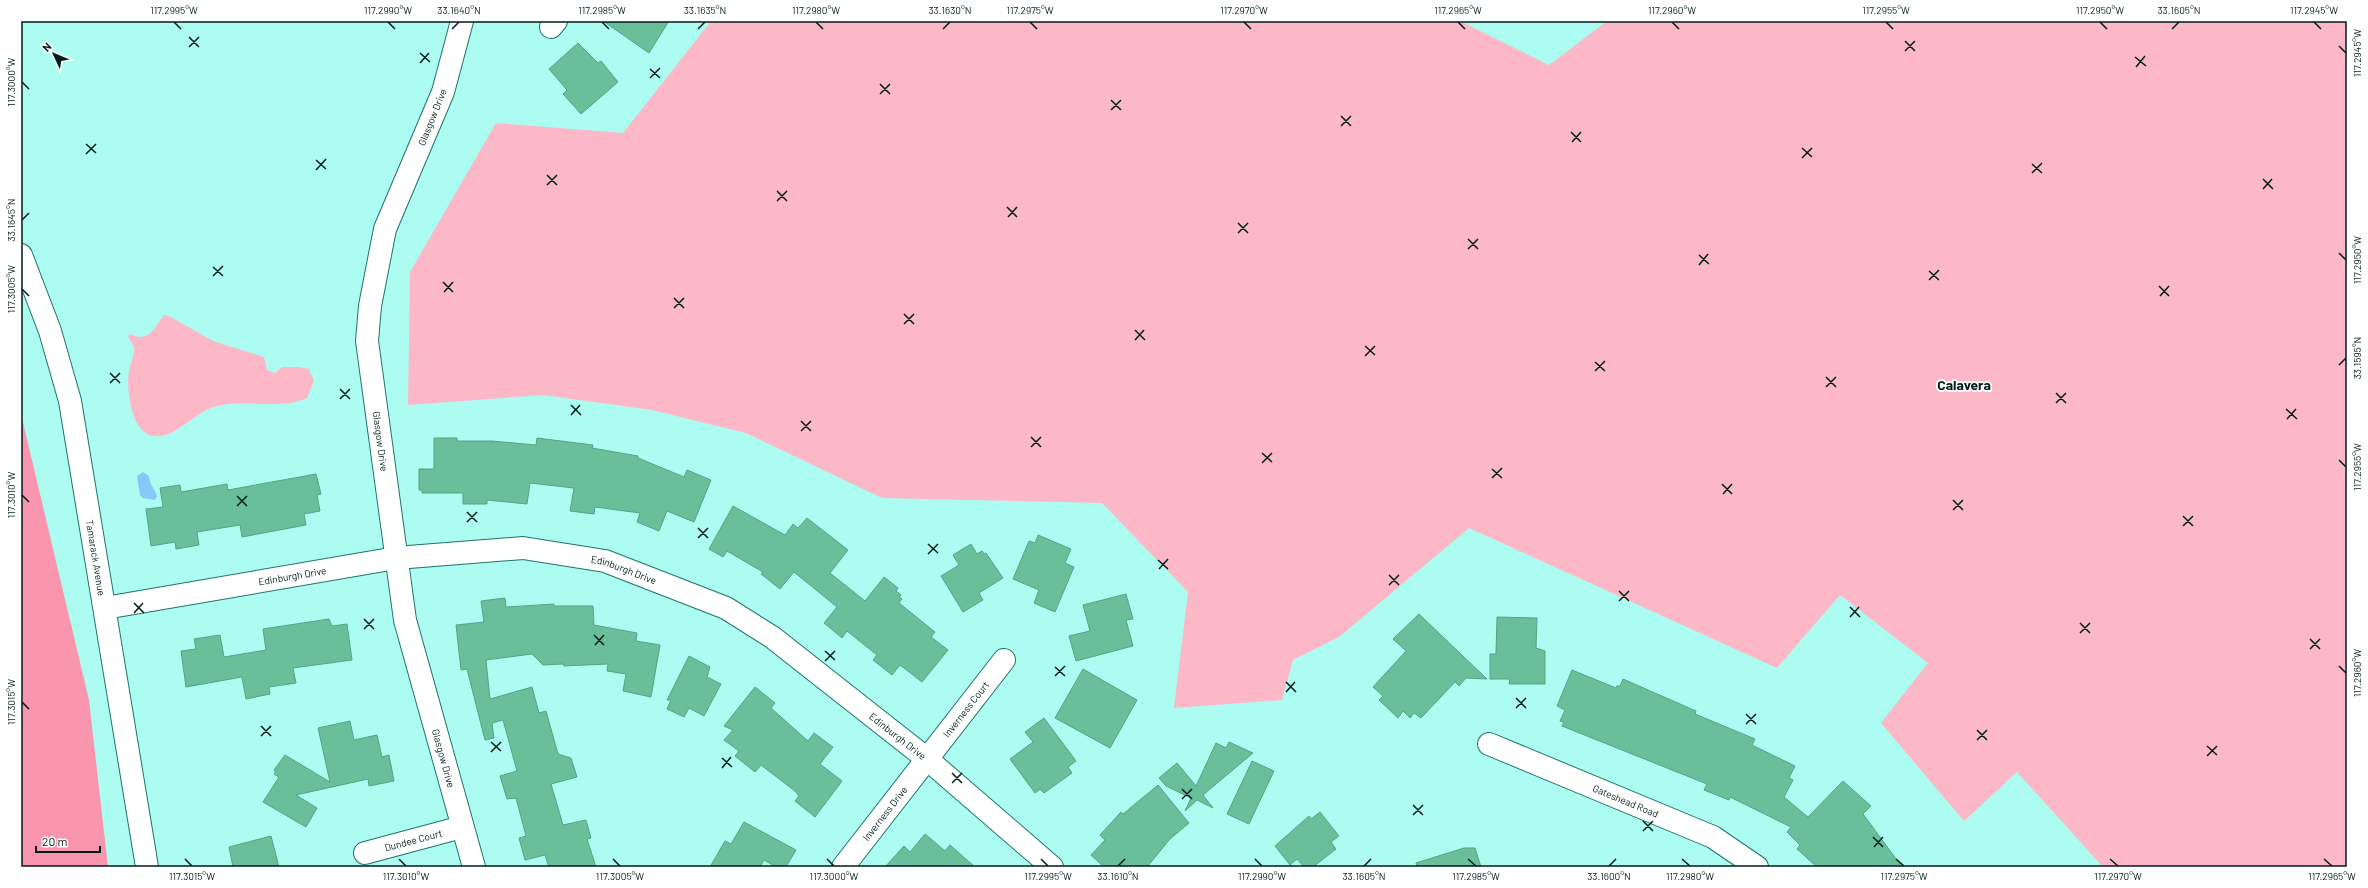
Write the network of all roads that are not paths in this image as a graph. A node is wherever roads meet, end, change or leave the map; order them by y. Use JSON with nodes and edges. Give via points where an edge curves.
{"nodes":[{"id":1,"x":462,"y":21,"type":"edge"},
{"id":2,"x":21,"y":255,"type":"edge"},
{"id":3,"x":396,"y":558,"type":"junction"},
{"id":4,"x":104,"y":608,"type":"junction"},
{"id":5,"x":1004,"y":660,"type":"dead end"},
{"id":6,"x":1490,"y":744,"type":"dead end"},
{"id":7,"x":928,"y":759,"type":"junction"},
{"id":8,"x":462,"y":827,"type":"junction"},
{"id":9,"x":365,"y":854,"type":"dead end"},
{"id":10,"x":147,"y":867,"type":"edge"},
{"id":11,"x":474,"y":867,"type":"edge"},
{"id":12,"x":842,"y":867,"type":"edge"},
{"id":13,"x":1052,"y":867,"type":"edge"},
{"id":14,"x":1757,"y":867,"type":"edge"}],
"edges":[{"from":1,"to":3,"type":"street","name":"Glasgow Drive","via":[[443,92],[385,229],[370,306],[367,341]]},
{"from":2,"to":4,"type":"street","name":"Tamarack Avenue","via":[[50,332],[70,401]]},
{"from":3,"to":4,"type":"street","name":"Edinburgh Drive"},
{"from":3,"to":7,"type":"street","name":"Edinburgh Drive","via":[[523,548],[605,561],[726,608],[772,637]]},
{"from":3,"to":8,"type":"street","name":"Glasgow Drive","via":[[405,620]]},
{"from":4,"to":10,"type":"street","name":"Tamarack Avenue"},
{"from":5,"to":7,"type":"street","name":"Inverness Court"},
{"from":6,"to":14,"type":"street","name":"Gateshead Road","via":[[1713,837]]},
{"from":7,"to":12,"type":"street","name":"Inverness Drive"},
{"from":7,"to":13,"type":"street","name":"Edinburgh Drive"},
{"from":8,"to":9,"type":"street","name":"Dundee Court"},
{"from":8,"to":11,"type":"street","name":"Glasgow Drive"}]}
